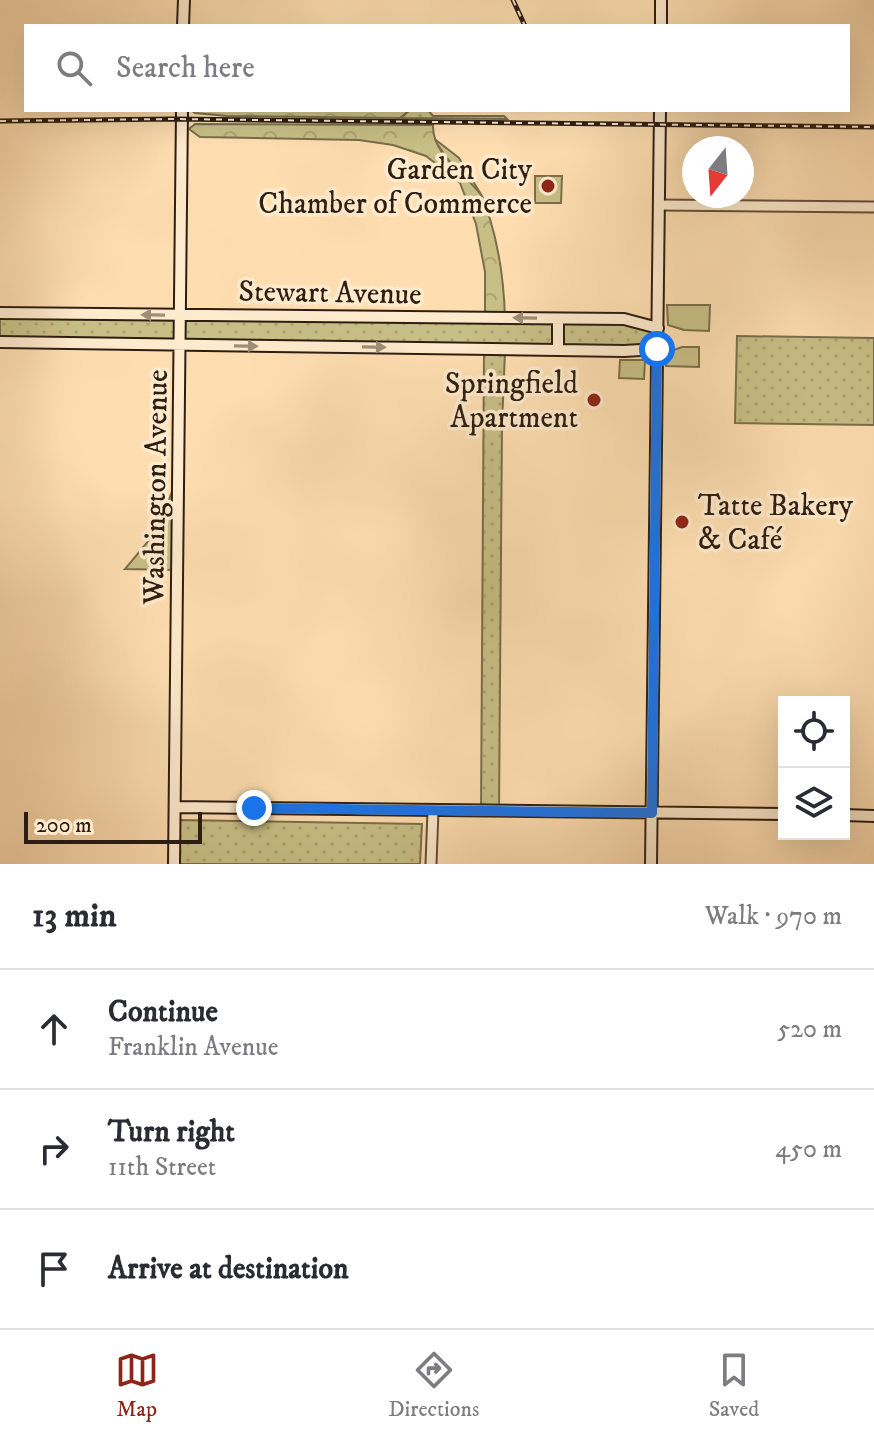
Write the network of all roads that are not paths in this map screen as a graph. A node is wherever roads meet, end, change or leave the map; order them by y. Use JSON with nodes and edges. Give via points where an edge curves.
{"nodes":[{"id":1,"x":184,"y":0,"type":"edge"},
{"id":2,"x":661,"y":0,"type":"edge"},
{"id":3,"x":183,"y":24,"type":"edge"},
{"id":4,"x":661,"y":24,"type":"edge"},
{"id":5,"x":182,"y":112,"type":"edge"},
{"id":6,"x":660,"y":112,"type":"edge"},
{"id":7,"x":659,"y":205,"type":"junction"},
{"id":8,"x":874,"y":207,"type":"edge"},
{"id":9,"x":0,"y":313,"type":"edge"},
{"id":10,"x":181,"y":315,"type":"junction"},
{"id":11,"x":558,"y":319,"type":"junction"},
{"id":12,"x":658,"y":328,"type":"junction"},
{"id":13,"x":0,"y":342,"type":"edge"},
{"id":14,"x":181,"y":345,"type":"junction"},
{"id":15,"x":657,"y":349,"type":"junction"},
{"id":16,"x":558,"y":350,"type":"junction"},
{"id":17,"x":175,"y":807,"type":"junction"},
{"id":18,"x":433,"y":811,"type":"junction"},
{"id":19,"x":652,"y":813,"type":"junction"},
{"id":20,"x":778,"y":814,"type":"edge"},
{"id":21,"x":850,"y":815,"type":"edge"},
{"id":22,"x":874,"y":816,"type":"edge"},
{"id":23,"x":174,"y":864,"type":"edge"},
{"id":24,"x":431,"y":864,"type":"edge"},
{"id":25,"x":651,"y":864,"type":"edge"}],
"edges":[{"from":1,"to":3,"type":"main road"},
{"from":2,"to":4,"type":"main road"},
{"from":5,"to":10,"type":"main road","name":"Washington Avenue"},
{"from":6,"to":7,"type":"main road"},
{"from":7,"to":8,"type":"street"},
{"from":7,"to":12,"type":"main road"},
{"from":10,"to":9,"type":"main road","name":"Stewart Avenue","one_way":true},
{"from":11,"to":10,"type":"main road","name":"Stewart Avenue","one_way":true},
{"from":10,"to":14,"type":"main road","name":"Washington Avenue"},
{"from":11,"to":12,"type":"main road","name":"Stewart Avenue","via":[[624,319]]},
{"from":11,"to":16,"type":"main road"},
{"from":12,"to":15,"type":"main road"},
{"from":13,"to":14,"type":"main road","name":"Stewart Avenue"},
{"from":14,"to":16,"type":"main road","name":"Stewart Avenue","one_way":true},
{"from":14,"to":17,"type":"main road","name":"Washington Avenue"},
{"from":15,"to":16,"type":"main road","name":"Stewart Avenue"},
{"from":15,"to":19,"type":"main road"},
{"from":17,"to":18,"type":"main road"},
{"from":17,"to":23,"type":"main road","name":"Washington Avenue"},
{"from":18,"to":19,"type":"main road"},
{"from":18,"to":24,"type":"street"},
{"from":19,"to":20,"type":"main road"},
{"from":19,"to":25,"type":"main road"},
{"from":21,"to":22,"type":"main road"}]}
